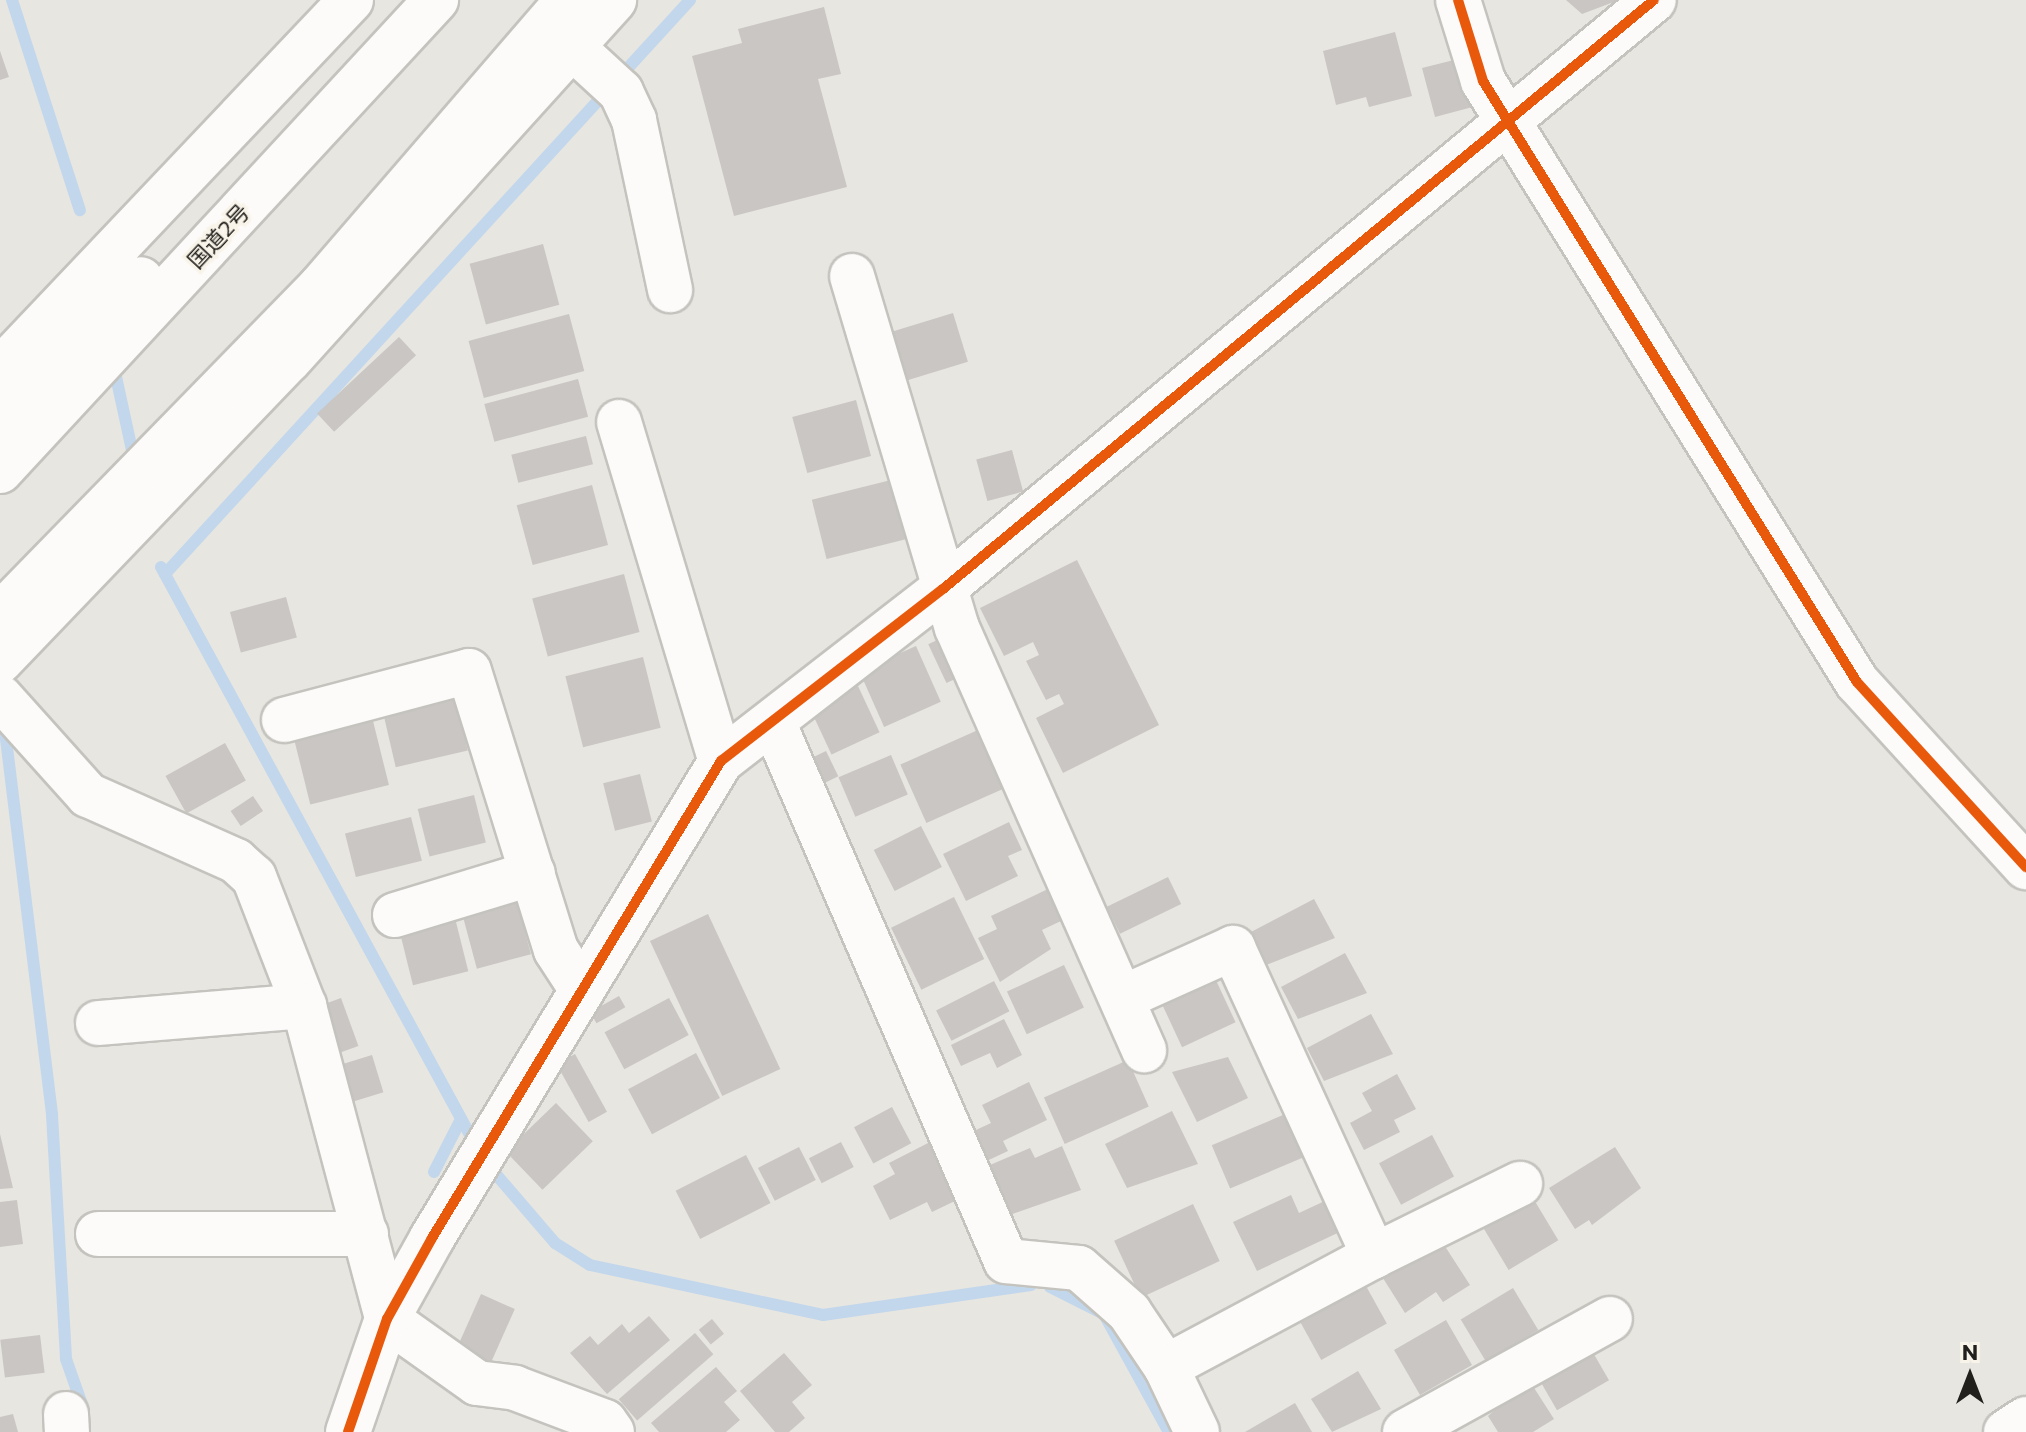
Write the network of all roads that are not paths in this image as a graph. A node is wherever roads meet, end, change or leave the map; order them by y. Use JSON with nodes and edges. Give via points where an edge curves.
{"nodes":[{"id":1,"x":351,"y":0,"type":"edge"},
{"id":2,"x":434,"y":0,"type":"edge"},
{"id":3,"x":568,"y":0,"type":"edge"},
{"id":4,"x":614,"y":0,"type":"edge"},
{"id":5,"x":1458,"y":0,"type":"edge"},
{"id":6,"x":1654,"y":0,"type":"edge"},
{"id":7,"x":571,"y":46,"type":"junction"},
{"id":8,"x":1506,"y":120,"type":"junction"},
{"id":9,"x":852,"y":276,"type":"dead end"},
{"id":10,"x":670,"y":290,"type":"dead end"},
{"id":11,"x":0,"y":370,"type":"edge"},
{"id":12,"x":0,"y":417,"type":"edge"},
{"id":13,"x":619,"y":422,"type":"dead end"},
{"id":14,"x":0,"y":471,"type":"edge"},
{"id":15,"x":943,"y":589,"type":"junction"},
{"id":16,"x":0,"y":615,"type":"edge"},
{"id":17,"x":0,"y":661,"type":"edge"},
{"id":18,"x":0,"y":697,"type":"edge"},
{"id":19,"x":284,"y":720,"type":"dead end"},
{"id":20,"x":773,"y":722,"type":"junction"},
{"id":21,"x":721,"y":761,"type":"junction"},
{"id":22,"x":2026,"y":867,"type":"edge"},
{"id":23,"x":533,"y":873,"type":"junction"},
{"id":24,"x":395,"y":915,"type":"dead end"},
{"id":25,"x":582,"y":990,"type":"junction"},
{"id":26,"x":1122,"y":998,"type":"junction"},
{"id":27,"x":304,"y":1006,"type":"junction"},
{"id":28,"x":98,"y":1023,"type":"dead end"},
{"id":29,"x":1144,"y":1050,"type":"dead end"},
{"id":30,"x":1520,"y":1184,"type":"dead end"},
{"id":31,"x":98,"y":1234,"type":"dead end"},
{"id":32,"x":366,"y":1234,"type":"junction"},
{"id":33,"x":1374,"y":1256,"type":"junction"},
{"id":34,"x":387,"y":1319,"type":"junction"},
{"id":35,"x":1610,"y":1319,"type":"dead end"},
{"id":36,"x":1166,"y":1367,"type":"junction"},
{"id":37,"x":2026,"y":1419,"type":"edge"},
{"id":38,"x":348,"y":1432,"type":"edge"},
{"id":39,"x":612,"y":1432,"type":"edge"},
{"id":40,"x":1197,"y":1432,"type":"edge"},
{"id":41,"x":1405,"y":1432,"type":"edge"},
{"id":42,"x":2006,"y":1432,"type":"edge"}],
"edges":[{"from":1,"to":11,"type":"main road"},
{"from":2,"to":12,"type":"main road"},
{"from":2,"to":14,"type":"main road","name":"国道2号"},
{"from":3,"to":16,"type":"main road","via":[[320,287]]},
{"from":4,"to":7,"type":"main road"},
{"from":5,"to":8,"type":"main road","via":[[1483,81]]},
{"from":6,"to":8,"type":"main road"},
{"from":7,"to":10,"type":"main road","via":[[613,84],[647,172]]},
{"from":7,"to":17,"type":"main road","via":[[289,360]]},
{"from":8,"to":15,"type":"main road"},
{"from":8,"to":22,"type":"main road","via":[[1857,682]]},
{"from":9,"to":15,"type":"main road"},
{"from":13,"to":21,"type":"main road"},
{"from":15,"to":20,"type":"main road"},
{"from":15,"to":26,"type":"main road"},
{"from":18,"to":27,"type":"main road","via":[[88,795],[236,861],[254,877]]},
{"from":19,"to":23,"type":"main road","via":[[469,671]]},
{"from":20,"to":21,"type":"main road"},
{"from":20,"to":36,"type":"main road","via":[[1006,1261],[1079,1268],[1129,1312]]},
{"from":21,"to":25,"type":"main road"},
{"from":23,"to":24,"type":"main road"},
{"from":23,"to":25,"type":"main road","via":[[556,950]]},
{"from":25,"to":34,"type":"main road"},
{"from":26,"to":29,"type":"main road"},
{"from":26,"to":33,"type":"main road","via":[[1233,948]]},
{"from":27,"to":28,"type":"main road"},
{"from":27,"to":32,"type":"main road"},
{"from":30,"to":33,"type":"main road"},
{"from":31,"to":32,"type":"main road"},
{"from":32,"to":34,"type":"main road"},
{"from":33,"to":36,"type":"main road"},
{"from":34,"to":38,"type":"main road"},
{"from":34,"to":39,"type":"main road","via":[[477,1383],[515,1388],[605,1422]]},
{"from":35,"to":41,"type":"main road"},
{"from":36,"to":40,"type":"main road"},
{"from":37,"to":42,"type":"main road"}]}
